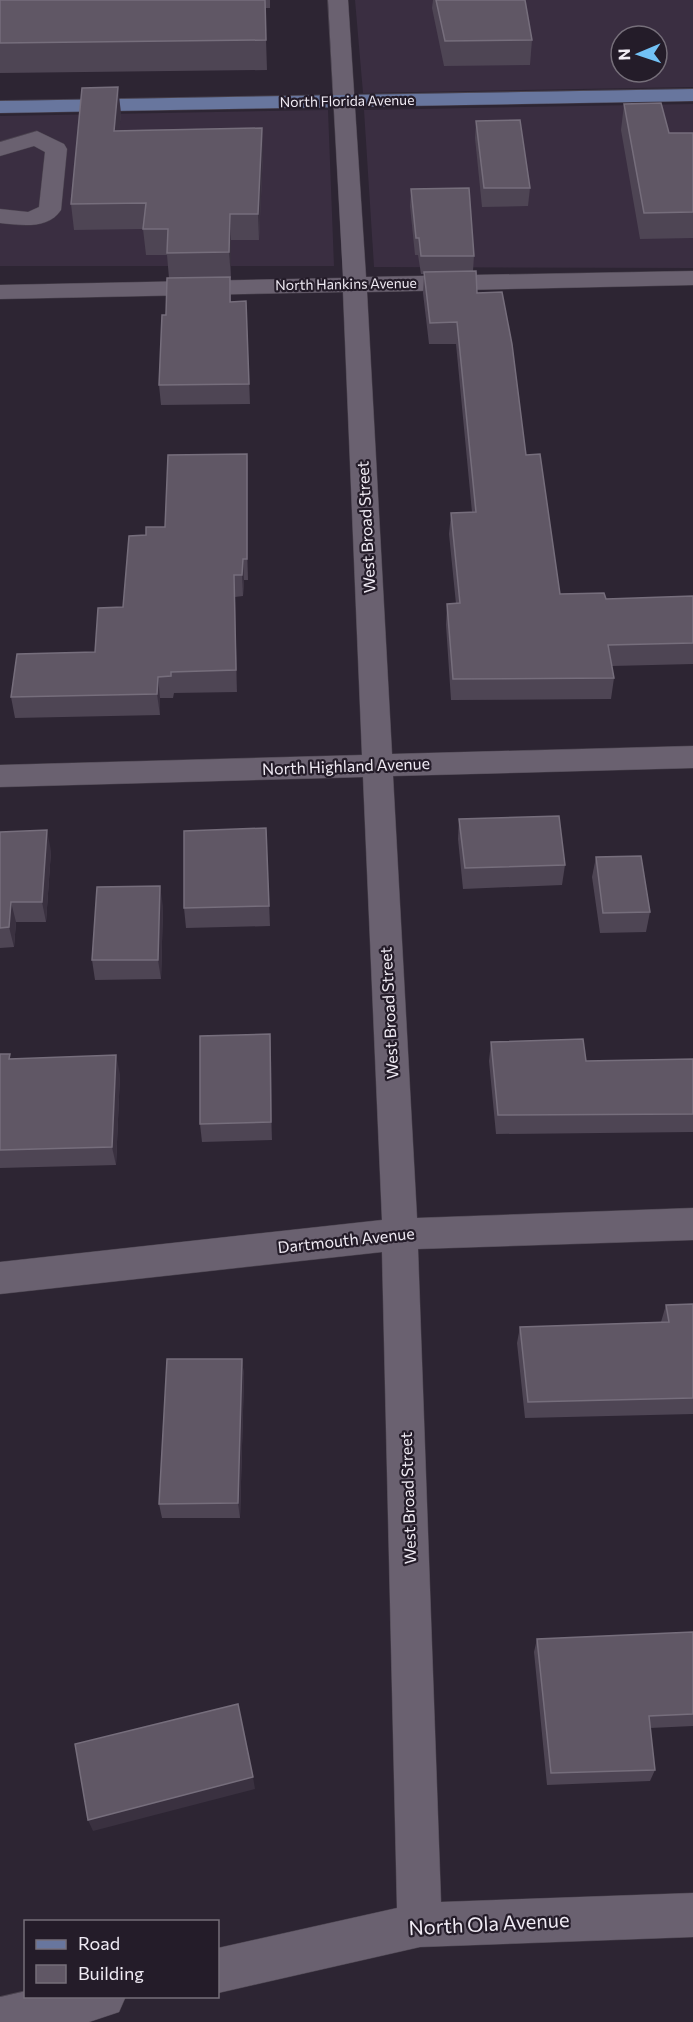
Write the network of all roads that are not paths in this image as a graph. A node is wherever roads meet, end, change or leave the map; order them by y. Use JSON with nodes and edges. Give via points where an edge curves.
{"nodes":[{"id":1,"x":338,"y":0,"type":"edge"},
{"id":2,"x":693,"y":95,"type":"edge"},
{"id":3,"x":345,"y":101,"type":"junction"},
{"id":4,"x":45,"y":106,"type":"junction"},
{"id":5,"x":0,"y":107,"type":"edge"},
{"id":6,"x":37,"y":138,"type":"junction"},
{"id":7,"x":0,"y":149,"type":"edge"},
{"id":8,"x":0,"y":216,"type":"edge"},
{"id":9,"x":693,"y":278,"type":"edge"},
{"id":10,"x":355,"y":284,"type":"junction"},
{"id":11,"x":0,"y":291,"type":"edge"},
{"id":12,"x":693,"y":757,"type":"edge"},
{"id":13,"x":377,"y":764,"type":"junction"},
{"id":14,"x":0,"y":776,"type":"edge"},
{"id":15,"x":693,"y":1224,"type":"edge"},
{"id":16,"x":400,"y":1234,"type":"junction"},
{"id":17,"x":0,"y":1278,"type":"edge"},
{"id":18,"x":693,"y":1915,"type":"edge"},
{"id":19,"x":420,"y":1925,"type":"junction"},
{"id":20,"x":219,"y":1970,"type":"edge"},
{"id":21,"x":94,"y":1998,"type":"edge"},
{"id":22,"x":0,"y":2020,"type":"edge"}],
"edges":[{"from":1,"to":3,"type":"street","name":"West Broad Street"},
{"from":2,"to":3,"type":"main road","name":"North Florida Avenue"},
{"from":3,"to":4,"type":"main road","name":"North Florida Avenue"},
{"from":3,"to":10,"type":"street","name":"West Broad Street"},
{"from":4,"to":5,"type":"main road","name":"North Florida Avenue"},
{"from":4,"to":6,"type":"street"},
{"from":6,"to":7,"type":"street"},
{"from":6,"to":8,"type":"street","via":[[56,149],[50,210],[31,219]]},
{"from":9,"to":10,"type":"street","name":"North Hankins Avenue"},
{"from":10,"to":11,"type":"street","name":"North Hankins Avenue"},
{"from":10,"to":13,"type":"street","name":"West Broad Street"},
{"from":12,"to":13,"type":"street","name":"North Highland Avenue"},
{"from":13,"to":14,"type":"street","name":"North Highland Avenue"},
{"from":13,"to":16,"type":"street","name":"West Broad Street"},
{"from":15,"to":16,"type":"street","name":"Dartmouth Avenue"},
{"from":16,"to":17,"type":"street","name":"Dartmouth Avenue"},
{"from":16,"to":19,"type":"street","name":"West Broad Street"},
{"from":18,"to":19,"type":"street","name":"North Ola Avenue"},
{"from":19,"to":20,"type":"street","name":"North Ola Avenue"},
{"from":21,"to":22,"type":"street"}]}
